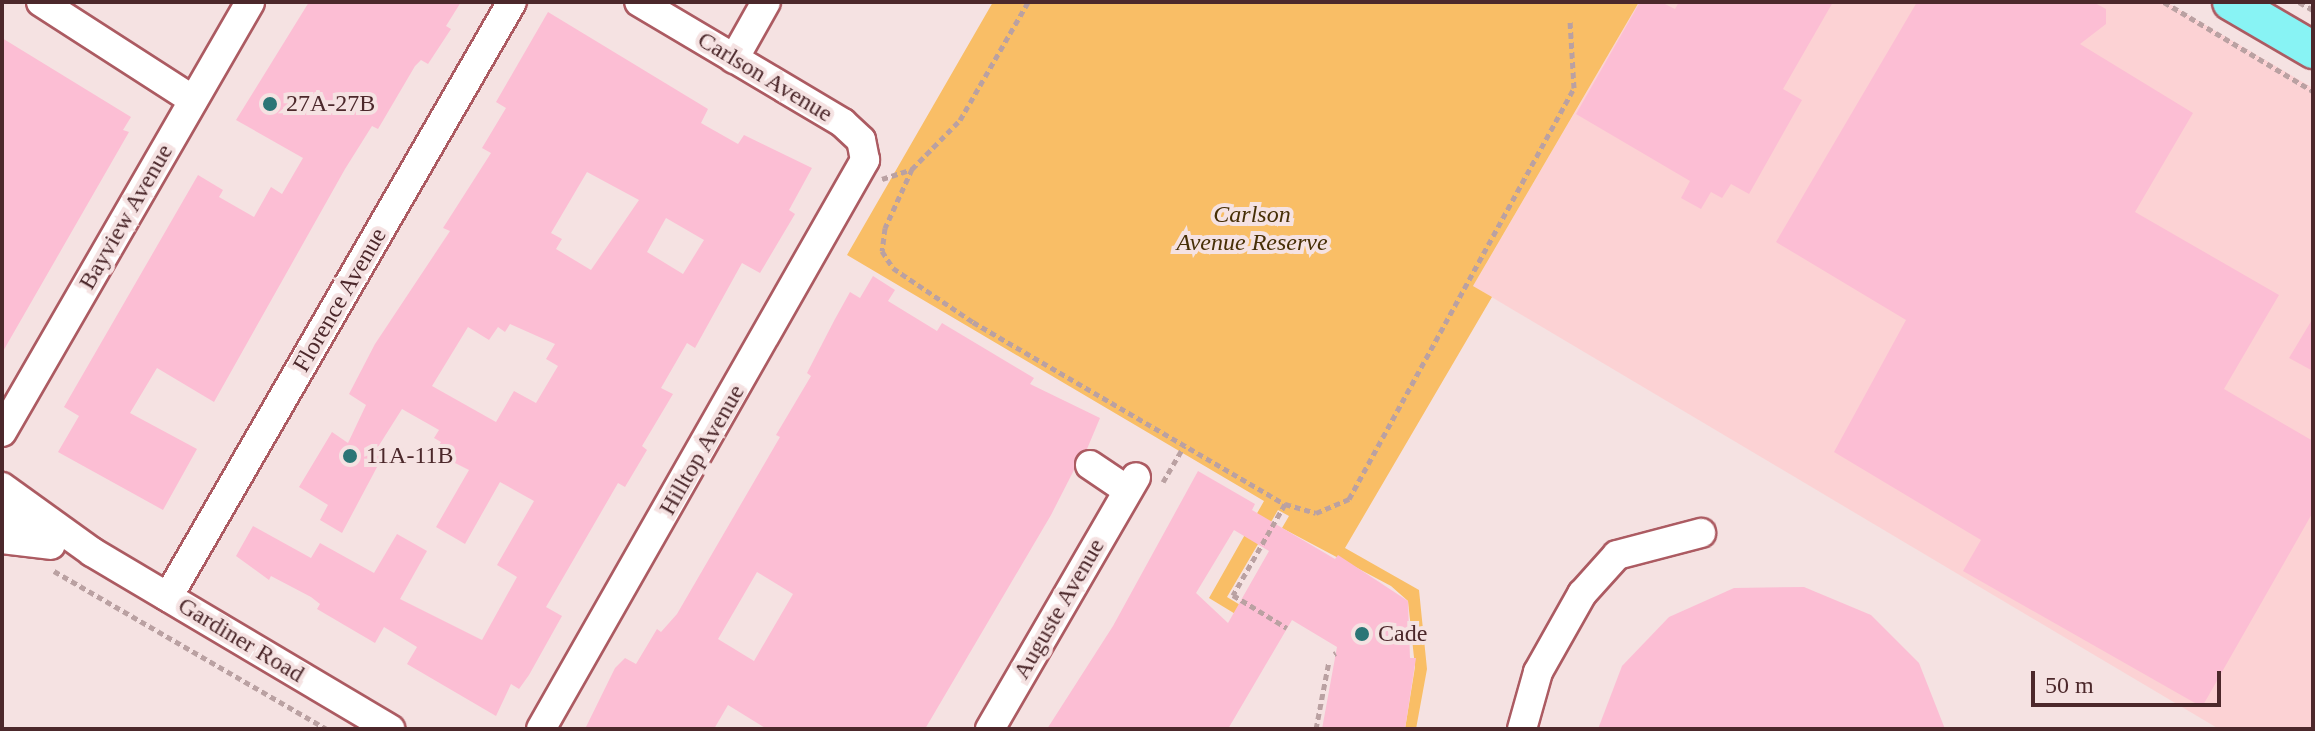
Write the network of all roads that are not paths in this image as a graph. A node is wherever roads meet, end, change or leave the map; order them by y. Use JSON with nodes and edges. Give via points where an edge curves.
{"nodes":[{"id":1,"x":41,"y":2,"type":"edge"},
{"id":2,"x":250,"y":2,"type":"edge"},
{"id":3,"x":512,"y":2,"type":"edge"},
{"id":4,"x":639,"y":2,"type":"edge"},
{"id":5,"x":766,"y":2,"type":"edge"},
{"id":6,"x":2231,"y":2,"type":"edge"},
{"id":7,"x":2313,"y":50,"type":"edge"},
{"id":8,"x":734,"y":59,"type":"junction"},
{"id":9,"x":197,"y":94,"type":"junction"},
{"id":10,"x":862,"y":171,"type":"joint"},
{"id":11,"x":6,"y":416,"type":"edge"},
{"id":12,"x":1090,"y":465,"type":"dead end"},
{"id":13,"x":2,"y":487,"type":"edge"},
{"id":14,"x":2,"y":511,"type":"edge"},
{"id":15,"x":1701,"y":533,"type":"dead end"},
{"id":16,"x":2,"y":539,"type":"edge"},
{"id":17,"x":92,"y":552,"type":"junction"},
{"id":18,"x":168,"y":597,"type":"junction"},
{"id":19,"x":388,"y":728,"type":"edge"},
{"id":20,"x":541,"y":729,"type":"edge"},
{"id":21,"x":990,"y":729,"type":"edge"},
{"id":22,"x":1522,"y":729,"type":"edge"}],
"edges":[{"from":1,"to":9,"type":"street"},
{"from":2,"to":9,"type":"street","name":"Bayview Avenue"},
{"from":3,"to":18,"type":"street","name":"Florence Avenue"},
{"from":4,"to":8,"type":"street","name":"Carlson Avenue"},
{"from":5,"to":8,"type":"street"},
{"from":6,"to":7,"type":"main road"},
{"from":8,"to":10,"type":"street","name":"Carlson Avenue","via":[[854,133],[864,148]]},
{"from":9,"to":11,"type":"street","name":"Bayview Avenue"},
{"from":10,"to":20,"type":"street","name":"Hilltop Avenue"},
{"from":12,"to":21,"type":"street","name":"Auguste Avenue","via":[[1132,483]]},
{"from":13,"to":17,"type":"street","name":"Gardiner Road"},
{"from":14,"to":17,"type":"street","name":"Gardiner Road"},
{"from":15,"to":22,"type":"street","via":[[1617,555],[1582,594],[1538,672]]},
{"from":16,"to":17,"type":"street","name":"Gardiner Road"},
{"from":17,"to":18,"type":"street","name":"Gardiner Road"},
{"from":18,"to":19,"type":"street","name":"Gardiner Road"}]}
